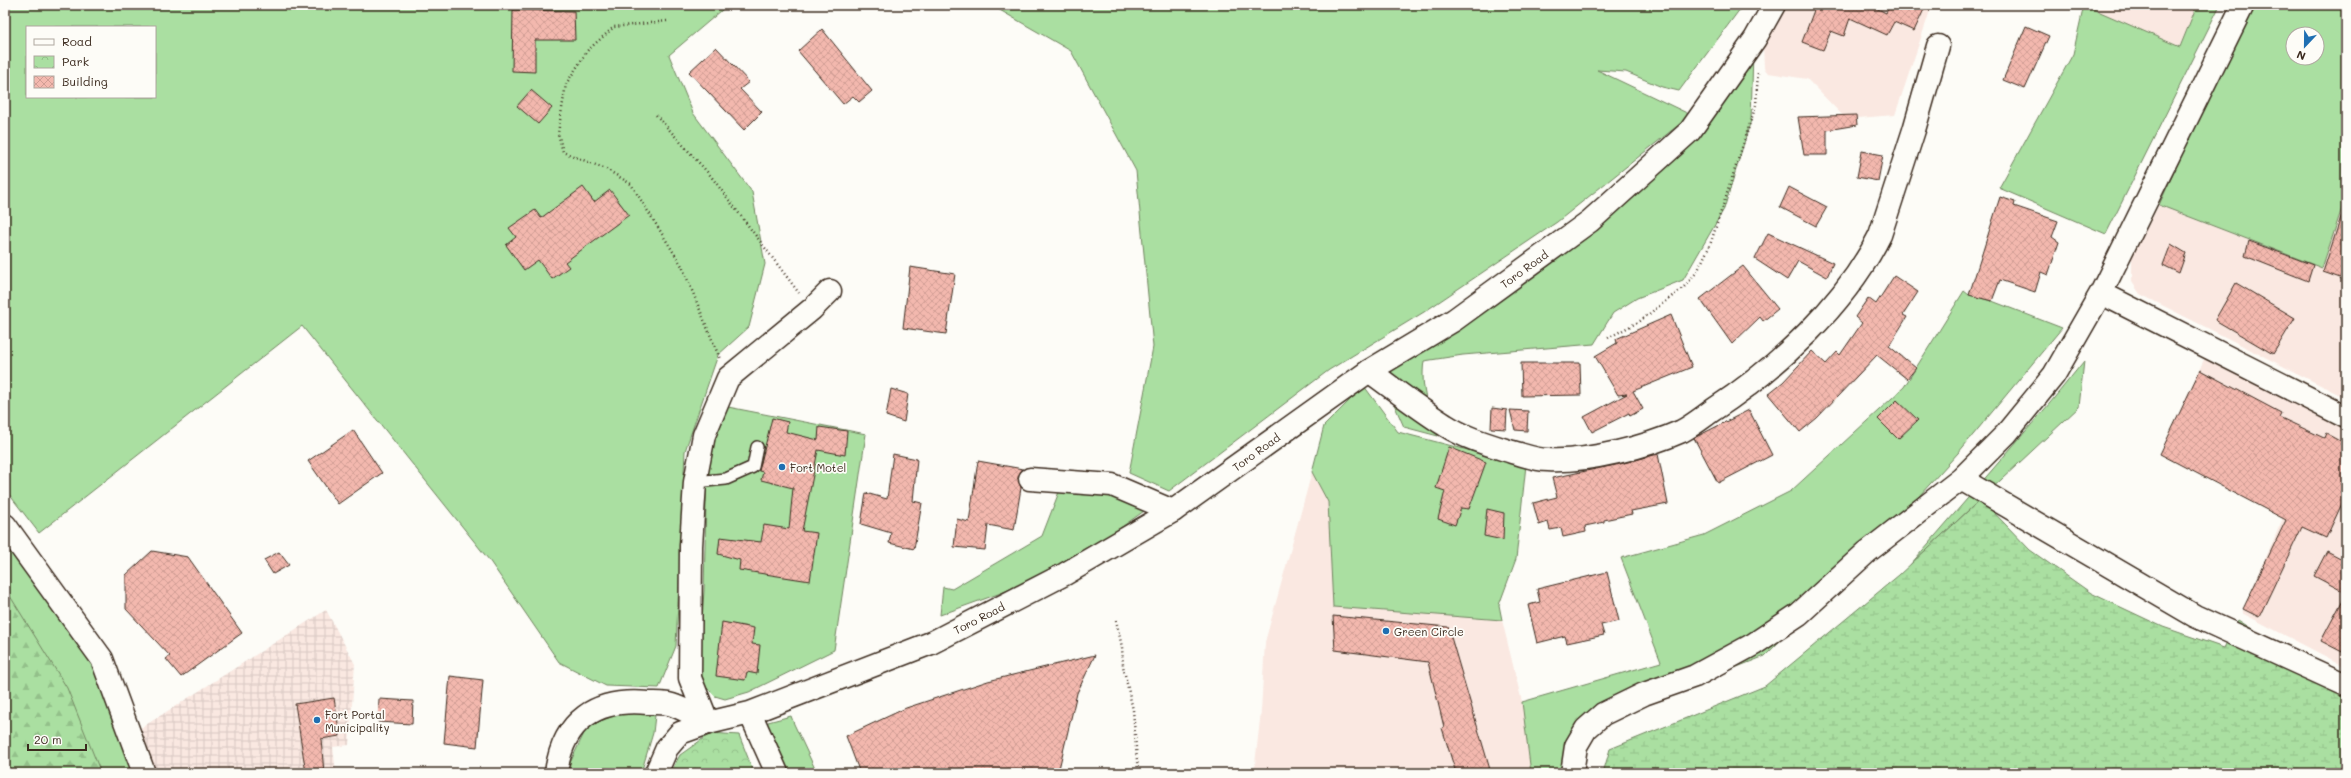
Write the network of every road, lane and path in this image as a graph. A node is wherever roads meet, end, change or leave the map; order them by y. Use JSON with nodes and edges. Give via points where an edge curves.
{"nodes":[{"id":1,"x":1774,"y":5,"type":"edge"},
{"id":2,"x":2243,"y":5,"type":"edge"},
{"id":3,"x":667,"y":21,"type":"dead end"},
{"id":4,"x":1755,"y":39,"type":"junction"},
{"id":5,"x":1938,"y":46,"type":"dead end"},
{"id":6,"x":656,"y":115,"type":"dead end"},
{"id":7,"x":830,"y":291,"type":"dead end"},
{"id":8,"x":2101,"y":293,"type":"junction"},
{"id":9,"x":812,"y":309,"type":"junction"},
{"id":10,"x":1608,"y":338,"type":"dead end"},
{"id":11,"x":1369,"y":371,"type":"junction"},
{"id":12,"x":728,"y":378,"type":"junction"},
{"id":13,"x":2346,"y":418,"type":"edge"},
{"id":14,"x":757,"y":447,"type":"dead end"},
{"id":15,"x":1030,"y":479,"type":"dead end"},
{"id":16,"x":1961,"y":479,"type":"junction"},
{"id":17,"x":695,"y":482,"type":"junction"},
{"id":18,"x":1174,"y":511,"type":"junction"},
{"id":19,"x":5,"y":526,"type":"edge"},
{"id":20,"x":1116,"y":620,"type":"dead end"},
{"id":21,"x":2346,"y":685,"type":"edge"},
{"id":22,"x":750,"y":713,"type":"junction"},
{"id":23,"x":708,"y":723,"type":"junction"},
{"id":24,"x":144,"y":773,"type":"edge"},
{"id":25,"x":556,"y":773,"type":"edge"},
{"id":26,"x":656,"y":773,"type":"edge"},
{"id":27,"x":777,"y":773,"type":"edge"},
{"id":28,"x":1138,"y":773,"type":"edge"},
{"id":29,"x":1572,"y":773,"type":"edge"}],
"edges":[{"from":1,"to":4,"type":"street","name":"Toro Road"},
{"from":2,"to":8,"type":"street"},
{"from":3,"to":12,"type":"path","via":[[614,27],[588,50],[566,84],[558,133],[563,152],[606,169],[631,184],[682,266]]},
{"from":4,"to":10,"type":"path","via":[[1758,57],[1756,105],[1704,258],[1697,272],[1684,287],[1640,321]]},
{"from":4,"to":11,"type":"street","name":"Toro Road","via":[[1690,131],[1590,221],[1454,320]]},
{"from":5,"to":11,"type":"street","via":[[1914,130],[1880,235],[1872,250],[1812,328],[1781,359],[1756,381],[1683,430],[1624,450],[1572,459],[1548,460],[1487,444],[1446,426]]},
{"from":6,"to":9,"type":"path","via":[[710,175]]},
{"from":7,"to":9,"type":"street"},
{"from":8,"to":13,"type":"street"},
{"from":8,"to":16,"type":"street","via":[[2054,374],[2006,434]]},
{"from":9,"to":12,"type":"street"},
{"from":11,"to":18,"type":"street","name":"Toro Road"},
{"from":12,"to":17,"type":"street","via":[[704,435]]},
{"from":14,"to":17,"type":"lane","via":[[753,467],[726,479]]},
{"from":15,"to":18,"type":"street","via":[[1112,485]]},
{"from":16,"to":21,"type":"street","via":[[2195,616]]},
{"from":16,"to":29,"type":"street","via":[[1867,552],[1799,614],[1754,644],[1696,676],[1644,694],[1603,714],[1586,729],[1576,746]]},
{"from":17,"to":23,"type":"street","via":[[691,546],[690,678]]},
{"from":18,"to":22,"type":"street","name":"Toro Road","via":[[1065,574],[930,642]]},
{"from":19,"to":24,"type":"street","via":[[102,659]]},
{"from":20,"to":28,"type":"path","via":[[1122,647],[1122,666],[1133,710]]},
{"from":22,"to":23,"type":"street","name":"Toro Road"},
{"from":22,"to":27,"type":"street"},
{"from":23,"to":25,"type":"street","via":[[674,705],[635,702],[607,705],[579,719],[559,752]]},
{"from":23,"to":26,"type":"street","name":"Toro Road","via":[[680,732],[667,748]]}]}
